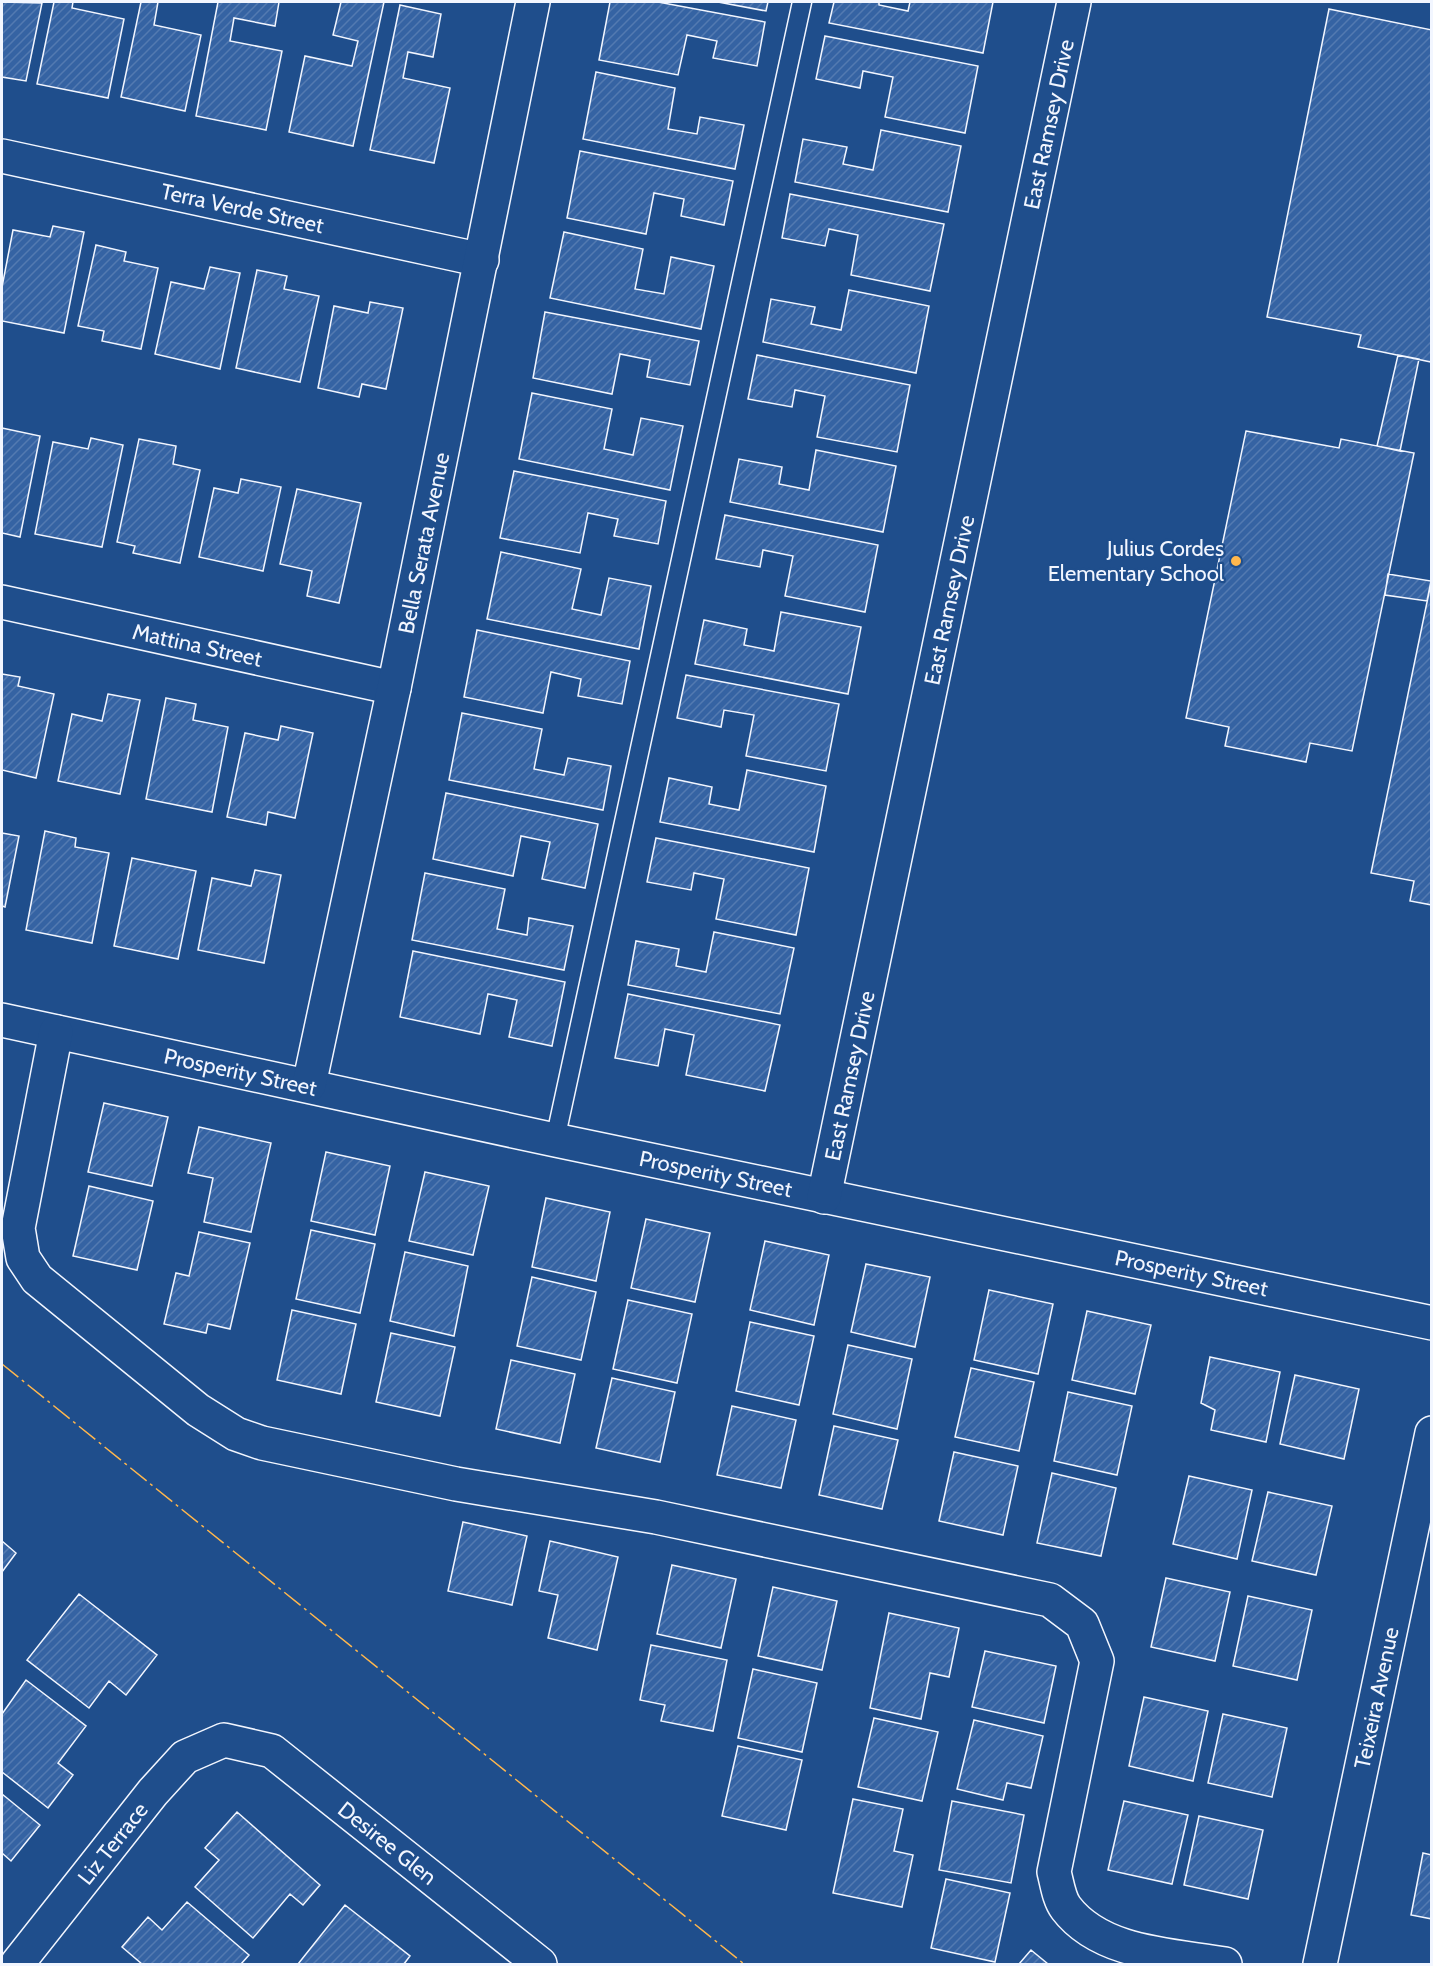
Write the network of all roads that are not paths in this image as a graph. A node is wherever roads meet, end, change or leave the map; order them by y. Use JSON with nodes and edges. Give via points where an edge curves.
{"nodes":[{"id":1,"x":802,"y":2,"type":"edge"},
{"id":2,"x":1074,"y":2,"type":"edge"},
{"id":3,"x":527,"y":3,"type":"edge"},
{"id":4,"x":2,"y":156,"type":"edge"},
{"id":5,"x":482,"y":260,"type":"junction"},
{"id":6,"x":2,"y":602,"type":"edge"},
{"id":7,"x":394,"y":688,"type":"junction"},
{"id":8,"x":2,"y":1020,"type":"edge"},
{"id":9,"x":56,"y":1032,"type":"junction"},
{"id":10,"x":309,"y":1085,"type":"junction"},
{"id":11,"x":555,"y":1140,"type":"junction"},
{"id":12,"x":824,"y":1197,"type":"junction"},
{"id":13,"x":1431,"y":1323,"type":"edge"},
{"id":14,"x":1431,"y":1433,"type":"edge"},
{"id":15,"x":224,"y":1740,"type":"joint"},
{"id":16,"x":17,"y":1965,"type":"edge"},
{"id":17,"x":540,"y":1965,"type":"edge"},
{"id":18,"x":1225,"y":1965,"type":"edge"},
{"id":19,"x":1320,"y":1965,"type":"edge"}],
"edges":[{"from":1,"to":11,"type":"lane"},
{"from":2,"to":12,"type":"street","name":"East Ramsey Drive"},
{"from":3,"to":5,"type":"street","name":"Bella Serata Avenue"},
{"from":4,"to":5,"type":"street","name":"Terra Verde Street"},
{"from":5,"to":7,"type":"street","name":"Bella Serata Avenue"},
{"from":6,"to":7,"type":"street","name":"Mattina Street"},
{"from":7,"to":10,"type":"street","name":"Bella Serata Avenue"},
{"from":8,"to":9,"type":"street","name":"Prosperity Street"},
{"from":9,"to":10,"type":"street","name":"Prosperity Street"},
{"from":9,"to":18,"type":"street","via":[[18,1228],[23,1258],[37,1279],[189,1403],[236,1434],[262,1443],[456,1484],[656,1517],[1050,1600],[1082,1624],[1097,1661],[1054,1872],[1064,1906],[1084,1927],[1120,1945]]},
{"from":10,"to":11,"type":"street","name":"Prosperity Street"},
{"from":11,"to":12,"type":"street","name":"Prosperity Street"},
{"from":12,"to":13,"type":"street","name":"Prosperity Street"},
{"from":14,"to":19,"type":"street","name":"Teixeira Avenue"},
{"from":15,"to":16,"type":"street","name":"Liz Terrace","via":[[185,1757]]},
{"from":15,"to":17,"type":"street","name":"Desiree Glen","via":[[272,1751]]}]}
